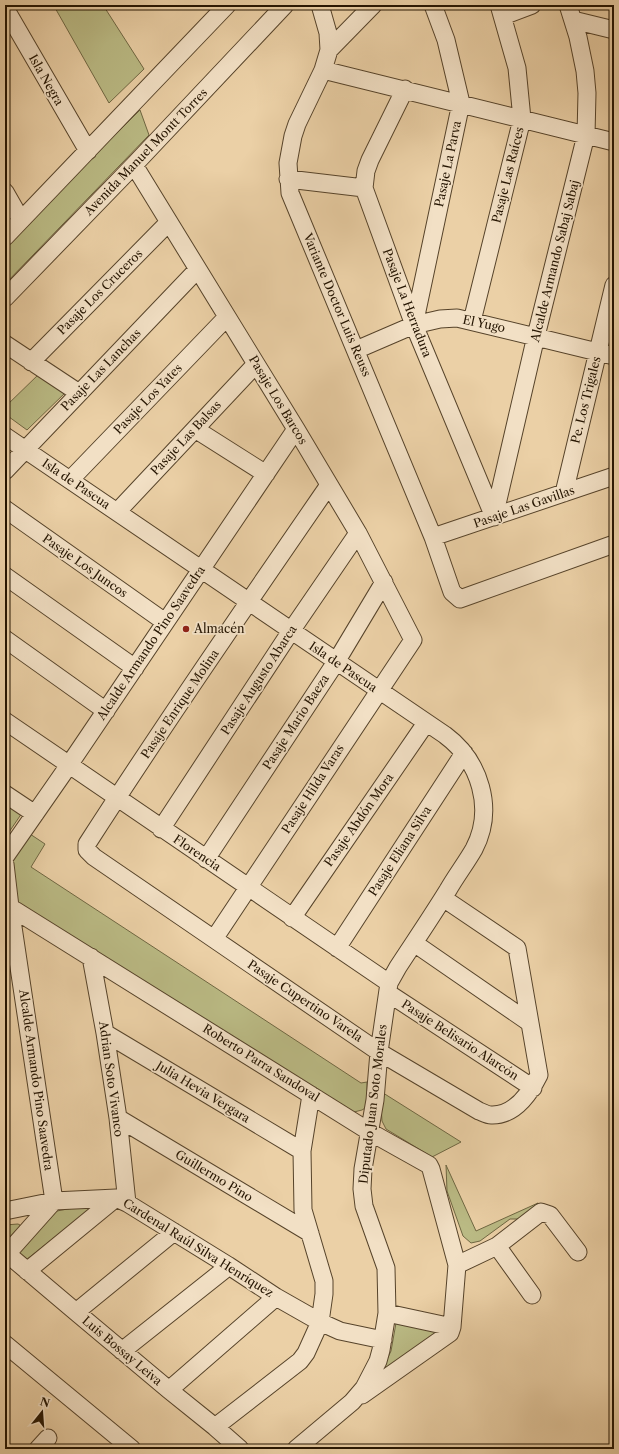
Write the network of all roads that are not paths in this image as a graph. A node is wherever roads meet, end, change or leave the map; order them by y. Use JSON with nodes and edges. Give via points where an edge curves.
{"nodes":[{"id":1,"x":227,"y":5,"type":"edge"},
{"id":2,"x":285,"y":5,"type":"edge"},
{"id":3,"x":320,"y":5,"type":"edge"},
{"id":4,"x":373,"y":5,"type":"edge"},
{"id":5,"x":433,"y":5,"type":"edge"},
{"id":6,"x":532,"y":5,"type":"edge"},
{"id":7,"x":5,"y":8,"type":"edge"},
{"id":8,"x":501,"y":11,"type":"edge"},
{"id":9,"x":570,"y":12,"type":"edge"},
{"id":10,"x":614,"y":30,"type":"edge"},
{"id":11,"x":328,"y":50,"type":"junction"},
{"id":12,"x":323,"y":70,"type":"junction"},
{"id":13,"x":405,"y":89,"type":"junction"},
{"id":14,"x":461,"y":103,"type":"junction"},
{"id":15,"x":522,"y":119,"type":"junction"},
{"id":16,"x":586,"y":135,"type":"junction"},
{"id":17,"x":614,"y":142,"type":"edge"},
{"id":18,"x":88,"y":151,"type":"junction"},
{"id":19,"x":134,"y":165,"type":"junction"},
{"id":20,"x":288,"y":179,"type":"junction"},
{"id":21,"x":364,"y":188,"type":"junction"},
{"id":22,"x":5,"y":192,"type":"edge"},
{"id":23,"x":21,"y":220,"type":"junction"},
{"id":24,"x":169,"y":222,"type":"junction"},
{"id":25,"x":5,"y":237,"type":"edge"},
{"id":26,"x":197,"y":270,"type":"junction"},
{"id":27,"x":614,"y":285,"type":"edge"},
{"id":28,"x":5,"y":298,"type":"edge"},
{"id":29,"x":227,"y":317,"type":"junction"},
{"id":30,"x":472,"y":321,"type":"junction"},
{"id":31,"x":414,"y":325,"type":"junction"},
{"id":32,"x":536,"y":336,"type":"junction"},
{"id":33,"x":5,"y":344,"type":"edge"},
{"id":34,"x":356,"y":350,"type":"junction"},
{"id":35,"x":606,"y":354,"type":"edge"},
{"id":36,"x":31,"y":362,"type":"junction"},
{"id":37,"x":256,"y":364,"type":"junction"},
{"id":38,"x":79,"y":393,"type":"junction"},
{"id":39,"x":195,"y":429,"type":"junction"},
{"id":40,"x":296,"y":429,"type":"junction"},
{"id":41,"x":5,"y":436,"type":"edge"},
{"id":42,"x":25,"y":450,"type":"junction"},
{"id":43,"x":5,"y":471,"type":"edge"},
{"id":44,"x":266,"y":474,"type":"junction"},
{"id":45,"x":614,"y":476,"type":"edge"},
{"id":46,"x":70,"y":480,"type":"junction"},
{"id":47,"x":328,"y":485,"type":"junction"},
{"id":48,"x":564,"y":493,"type":"junction"},
{"id":49,"x":5,"y":509,"type":"edge"},
{"id":50,"x":117,"y":512,"type":"junction"},
{"id":51,"x":494,"y":517,"type":"junction"},
{"id":52,"x":358,"y":533,"type":"junction"},
{"id":53,"x":433,"y":537,"type":"junction"},
{"id":54,"x":614,"y":544,"type":"edge"},
{"id":55,"x":201,"y":570,"type":"junction"},
{"id":56,"x":5,"y":576,"type":"edge"},
{"id":57,"x":384,"y":582,"type":"junction"},
{"id":58,"x":248,"y":602,"type":"junction"},
{"id":59,"x":166,"y":622,"type":"junction"},
{"id":60,"x":291,"y":631,"type":"junction"},
{"id":61,"x":5,"y":639,"type":"edge"},
{"id":62,"x":413,"y":640,"type":"joint"},
{"id":63,"x":336,"y":662,"type":"junction"},
{"id":64,"x":135,"y":668,"type":"junction"},
{"id":65,"x":378,"y":690,"type":"junction"},
{"id":66,"x":106,"y":711,"type":"junction"},
{"id":67,"x":5,"y":722,"type":"edge"},
{"id":68,"x":426,"y":723,"type":"junction"},
{"id":69,"x":464,"y":753,"type":"junction"},
{"id":70,"x":69,"y":765,"type":"junction"},
{"id":71,"x":5,"y":794,"type":"edge"},
{"id":72,"x":117,"y":799,"type":"junction"},
{"id":73,"x":35,"y":814,"type":"junction"},
{"id":74,"x":161,"y":829,"type":"junction"},
{"id":75,"x":87,"y":844,"type":"joint"},
{"id":76,"x":5,"y":857,"type":"edge"},
{"id":77,"x":206,"y":859,"type":"junction"},
{"id":78,"x":5,"y":864,"type":"edge"},
{"id":79,"x":248,"y":888,"type":"junction"},
{"id":80,"x":443,"y":898,"type":"junction"},
{"id":81,"x":8,"y":905,"type":"edge"},
{"id":82,"x":292,"y":918,"type":"junction"},
{"id":83,"x":214,"y":939,"type":"junction"},
{"id":84,"x":414,"y":943,"type":"junction"},
{"id":85,"x":337,"y":948,"type":"junction"},
{"id":86,"x":91,"y":957,"type":"junction"},
{"id":87,"x":388,"y":988,"type":"junction"},
{"id":88,"x":530,"y":1023,"type":"junction"},
{"id":89,"x":105,"y":1032,"type":"junction"},
{"id":90,"x":379,"y":1052,"type":"junction"},
{"id":91,"x":533,"y":1088,"type":"junction"},
{"id":92,"x":311,"y":1095,"type":"junction"},
{"id":93,"x":118,"y":1118,"type":"junction"},
{"id":94,"x":370,"y":1132,"type":"junction"},
{"id":95,"x":302,"y":1151,"type":"junction"},
{"id":96,"x":54,"y":1201,"type":"junction"},
{"id":97,"x":122,"y":1201,"type":"junction"},
{"id":98,"x":5,"y":1211,"type":"edge"},
{"id":99,"x":174,"y":1232,"type":"junction"},
{"id":100,"x":310,"y":1233,"type":"junction"},
{"id":101,"x":497,"y":1246,"type":"junction"},
{"id":102,"x":578,"y":1252,"type":"dead end"},
{"id":103,"x":6,"y":1254,"type":"edge"},
{"id":104,"x":457,"y":1265,"type":"junction"},
{"id":105,"x":229,"y":1266,"type":"junction"},
{"id":106,"x":27,"y":1271,"type":"junction"},
{"id":107,"x":532,"y":1295,"type":"dead end"},
{"id":108,"x":276,"y":1297,"type":"junction"},
{"id":109,"x":76,"y":1312,"type":"junction"},
{"id":110,"x":387,"y":1313,"type":"junction"},
{"id":111,"x":320,"y":1322,"type":"junction"},
{"id":112,"x":452,"y":1327,"type":"junction"},
{"id":113,"x":383,"y":1340,"type":"junction"},
{"id":114,"x":5,"y":1344,"type":"edge"},
{"id":115,"x":122,"y":1351,"type":"junction"},
{"id":116,"x":169,"y":1390,"type":"junction"},
{"id":117,"x":352,"y":1402,"type":"junction"},
{"id":118,"x":215,"y":1427,"type":"junction"},
{"id":119,"x":132,"y":1449,"type":"edge"},
{"id":120,"x":240,"y":1449,"type":"edge"},
{"id":121,"x":296,"y":1449,"type":"edge"}],
"edges":[{"from":1,"to":18,"type":"street"},
{"from":2,"to":19,"type":"street","name":"Avenida Manuel Montt Torres"},
{"from":3,"to":11,"type":"street","name":"Variante Doctor Luis Reuss","via":[[328,33]]},
{"from":4,"to":11,"type":"street"},
{"from":5,"to":14,"type":"street","name":"Pasaje La Parva","via":[[446,40]]},
{"from":6,"to":8,"type":"street"},
{"from":7,"to":18,"type":"street","name":"Isla Negra"},
{"from":8,"to":15,"type":"street","name":"Pasaje Las Raíces","via":[[517,68]]},
{"from":9,"to":10,"type":"street"},
{"from":9,"to":16,"type":"street","name":"Alcalde Armando Sabaj Sabaj","via":[[585,72]]},
{"from":11,"to":12,"type":"street","name":"Variante Doctor Luis Reuss"},
{"from":12,"to":13,"type":"street"},
{"from":12,"to":20,"type":"street","name":"Variante Doctor Luis Reuss","via":[[293,136]]},
{"from":13,"to":14,"type":"street"},
{"from":13,"to":21,"type":"street","name":"Pasaje La Herradura","via":[[370,160]]},
{"from":14,"to":15,"type":"street"},
{"from":14,"to":31,"type":"street","name":"Pasaje La Parva"},
{"from":15,"to":16,"type":"street"},
{"from":15,"to":30,"type":"street","name":"Pasaje Las Raíces"},
{"from":16,"to":17,"type":"street"},
{"from":16,"to":32,"type":"street","name":"Alcalde Armando Sabaj Sabaj"},
{"from":18,"to":23,"type":"street"},
{"from":19,"to":24,"type":"street","name":"Pasaje Los Barcos"},
{"from":19,"to":28,"type":"street","name":"Avenida Manuel Montt Torres"},
{"from":20,"to":21,"type":"street"},
{"from":20,"to":34,"type":"street","name":"Variante Doctor Luis Reuss","via":[[290,193]]},
{"from":21,"to":31,"type":"street","name":"Pasaje La Herradura"},
{"from":22,"to":23,"type":"street"},
{"from":23,"to":25,"type":"street"},
{"from":24,"to":26,"type":"street","name":"Pasaje Los Barcos"},
{"from":24,"to":36,"type":"street","name":"Pasaje Los Cruceros"},
{"from":26,"to":29,"type":"street","name":"Pasaje Los Barcos"},
{"from":26,"to":38,"type":"street","name":"Pasaje Las Lanchas"},
{"from":27,"to":35,"type":"street","name":"Pe. Los Trigales"},
{"from":29,"to":37,"type":"street","name":"Pasaje Los Barcos"},
{"from":29,"to":46,"type":"street","name":"Pasaje Los Yates"},
{"from":30,"to":31,"type":"street","name":"El Yugo","via":[[457,318],[440,319]]},
{"from":30,"to":32,"type":"street","name":"El Yugo"},
{"from":31,"to":34,"type":"street","name":"El Yugo"},
{"from":31,"to":51,"type":"street","name":"Pasaje La Herradura"},
{"from":32,"to":35,"type":"street","name":"El Yugo"},
{"from":32,"to":51,"type":"street","name":"Alcalde Armando Sabaj Sabaj"},
{"from":33,"to":36,"type":"street"},
{"from":34,"to":53,"type":"street","name":"Variante Doctor Luis Reuss"},
{"from":35,"to":48,"type":"street","name":"Pe. Los Trigales"},
{"from":36,"to":38,"type":"street"},
{"from":37,"to":39,"type":"street","name":"Pasaje Las Balsas"},
{"from":37,"to":40,"type":"street","name":"Pasaje Los Barcos"},
{"from":38,"to":42,"type":"street","name":"Pasaje Las Lanchas"},
{"from":39,"to":44,"type":"street"},
{"from":39,"to":50,"type":"street","name":"Pasaje Las Balsas"},
{"from":40,"to":44,"type":"street","name":"Alcalde Armando Pino Saavedra"},
{"from":40,"to":47,"type":"street","name":"Pasaje Los Barcos"},
{"from":41,"to":42,"type":"street","name":"Isla de Pascua"},
{"from":42,"to":43,"type":"street","name":"Pasaje Las Lanchas"},
{"from":42,"to":46,"type":"street","name":"Isla de Pascua"},
{"from":44,"to":55,"type":"street","name":"Alcalde Armando Pino Saavedra"},
{"from":45,"to":48,"type":"street","name":"Pasaje Las Gavillas"},
{"from":46,"to":50,"type":"street","name":"Isla de Pascua"},
{"from":47,"to":52,"type":"street","name":"Pasaje Los Barcos"},
{"from":47,"to":58,"type":"street","name":"Pasaje Enrique Molina"},
{"from":48,"to":51,"type":"street","name":"Pasaje Las Gavillas"},
{"from":49,"to":59,"type":"street","name":"Pasaje Los Juncos"},
{"from":50,"to":55,"type":"street","name":"Isla de Pascua"},
{"from":51,"to":53,"type":"street","name":"Pasaje Las Gavillas"},
{"from":52,"to":57,"type":"street","name":"Pasaje Los Barcos"},
{"from":52,"to":60,"type":"street","name":"Pasaje Augusto Abarca"},
{"from":53,"to":54,"type":"street","name":"Variante Doctor Luis Reuss","via":[[452,592],[460,599]]},
{"from":55,"to":58,"type":"street","name":"Isla de Pascua"},
{"from":55,"to":59,"type":"street","name":"Alcalde Armando Pino Saavedra"},
{"from":56,"to":64,"type":"street"},
{"from":57,"to":62,"type":"street","name":"Pasaje Los Barcos"},
{"from":57,"to":63,"type":"street","name":"Pasaje Mario Baeza"},
{"from":58,"to":60,"type":"street","name":"Isla de Pascua"},
{"from":58,"to":72,"type":"street","name":"Pasaje Enrique Molina"},
{"from":59,"to":64,"type":"street","name":"Alcalde Armando Pino Saavedra"},
{"from":60,"to":63,"type":"street","name":"Isla de Pascua"},
{"from":60,"to":74,"type":"street","name":"Pasaje Augusto Abarca"},
{"from":61,"to":66,"type":"street"},
{"from":62,"to":65,"type":"street","name":"Pasaje Hilda Varas"},
{"from":63,"to":65,"type":"street","name":"Isla de Pascua"},
{"from":63,"to":77,"type":"street","name":"Pasaje Mario Baeza"},
{"from":64,"to":66,"type":"street","name":"Alcalde Armando Pino Saavedra"},
{"from":65,"to":68,"type":"street","name":"Isla de Pascua"},
{"from":65,"to":79,"type":"street","name":"Pasaje Hilda Varas"},
{"from":66,"to":70,"type":"street","name":"Alcalde Armando Pino Saavedra"},
{"from":67,"to":70,"type":"street","name":"Florencia"},
{"from":68,"to":69,"type":"street","name":"Isla de Pascua","via":[[457,744]]},
{"from":68,"to":82,"type":"street","name":"Pasaje Abdón Mora"},
{"from":69,"to":80,"type":"street","name":"Isla de Pascua","via":[[478,777],[482,791],[482,824],[474,848]]},
{"from":69,"to":85,"type":"street","name":"Pasaje Eliana Silva"},
{"from":70,"to":72,"type":"street","name":"Florencia"},
{"from":70,"to":73,"type":"street","name":"Alcalde Armando Pino Saavedra"},
{"from":71,"to":73,"type":"street"},
{"from":72,"to":74,"type":"street","name":"Florencia"},
{"from":72,"to":75,"type":"street","name":"Pasaje Enrique Molina"},
{"from":73,"to":76,"type":"street","name":"Alcalde Armando Pino Saavedra"},
{"from":74,"to":77,"type":"street","name":"Florencia"},
{"from":75,"to":83,"type":"street","name":"Pasaje Cupertino Varela","via":[[87,850],[94,857]]},
{"from":77,"to":79,"type":"street","name":"Florencia"},
{"from":78,"to":81,"type":"street","name":"Alcalde Armando Pino Saavedra"},
{"from":79,"to":82,"type":"street","name":"Florencia"},
{"from":79,"to":83,"type":"street","name":"Pasaje Hilda Varas"},
{"from":80,"to":84,"type":"street","name":"Isla de Pascua"},
{"from":80,"to":88,"type":"street","via":[[517,948]]},
{"from":81,"to":86,"type":"street","name":"Roberto Parra Sandoval"},
{"from":81,"to":96,"type":"street","name":"Alcalde Armando Pino Saavedra"},
{"from":82,"to":85,"type":"street","name":"Florencia"},
{"from":83,"to":90,"type":"street","name":"Pasaje Cupertino Varela"},
{"from":84,"to":87,"type":"street","name":"Isla de Pascua"},
{"from":84,"to":88,"type":"street"},
{"from":85,"to":87,"type":"street","name":"Florencia"},
{"from":86,"to":89,"type":"street","name":"Adrian Soto Vivanco"},
{"from":86,"to":92,"type":"street","name":"Roberto Parra Sandoval"},
{"from":87,"to":90,"type":"street","name":"Diputado Juan Soto Morales"},
{"from":87,"to":91,"type":"street","name":"Pasaje Belisario Alarcón"},
{"from":88,"to":91,"type":"street","via":[[539,1075]]},
{"from":89,"to":93,"type":"street","name":"Adrian Soto Vivanco"},
{"from":89,"to":95,"type":"street","name":"Julia Hevia Vergara"},
{"from":90,"to":91,"type":"street","name":"Pasaje Cupertino Varela","via":[[490,1116],[506,1112],[521,1103]]},
{"from":90,"to":94,"type":"street","name":"Diputado Juan Soto Morales"},
{"from":92,"to":94,"type":"street","name":"Roberto Parra Sandoval"},
{"from":92,"to":95,"type":"street"},
{"from":93,"to":97,"type":"street","name":"Adrian Soto Vivanco"},
{"from":93,"to":100,"type":"street","name":"Guillermo Pino"},
{"from":94,"to":104,"type":"street","name":"Roberto Parra Sandoval","via":[[429,1165]]},
{"from":94,"to":110,"type":"street","name":"Diputado Juan Soto Morales","via":[[362,1189],[364,1206],[386,1268]]},
{"from":95,"to":100,"type":"street","via":[[303,1210]]},
{"from":96,"to":97,"type":"street","name":"Cardenal Raúl Silva Henríquez"},
{"from":96,"to":98,"type":"street","name":"Cardenal Raúl Silva Henríquez"},
{"from":96,"to":103,"type":"street"},
{"from":97,"to":99,"type":"street","name":"Cardenal Raúl Silva Henríquez"},
{"from":97,"to":106,"type":"street"},
{"from":99,"to":105,"type":"street","name":"Cardenal Raúl Silva Henríquez"},
{"from":99,"to":109,"type":"street"},
{"from":100,"to":111,"type":"street","via":[[324,1281]]},
{"from":101,"to":102,"type":"street","via":[[541,1212],[550,1216]]},
{"from":101,"to":104,"type":"street"},
{"from":101,"to":107,"type":"street"},
{"from":103,"to":106,"type":"street","name":"Luis Bossay Leiva"},
{"from":104,"to":112,"type":"street","name":"Roberto Parra Sandoval"},
{"from":105,"to":108,"type":"street","name":"Cardenal Raúl Silva Henríquez"},
{"from":105,"to":115,"type":"street"},
{"from":106,"to":109,"type":"street","name":"Luis Bossay Leiva"},
{"from":108,"to":111,"type":"street","name":"Cardenal Raúl Silva Henríquez"},
{"from":108,"to":116,"type":"street"},
{"from":109,"to":115,"type":"street","name":"Luis Bossay Leiva"},
{"from":110,"to":112,"type":"street"},
{"from":110,"to":113,"type":"street","name":"Diputado Juan Soto Morales"},
{"from":111,"to":113,"type":"street","name":"Cardenal Raúl Silva Henríquez","via":[[340,1331]]},
{"from":111,"to":118,"type":"street","via":[[300,1361]]},
{"from":112,"to":117,"type":"street","via":[[450,1333]]},
{"from":113,"to":117,"type":"street","name":"Diputado Juan Soto Morales","via":[[378,1361],[364,1388]]},
{"from":114,"to":119,"type":"street"},
{"from":115,"to":116,"type":"street","name":"Luis Bossay Leiva"},
{"from":116,"to":118,"type":"street","name":"Luis Bossay Leiva"},
{"from":117,"to":121,"type":"street","name":"Diputado Juan Soto Morales"},
{"from":118,"to":120,"type":"street","name":"Luis Bossay Leiva"}]}
